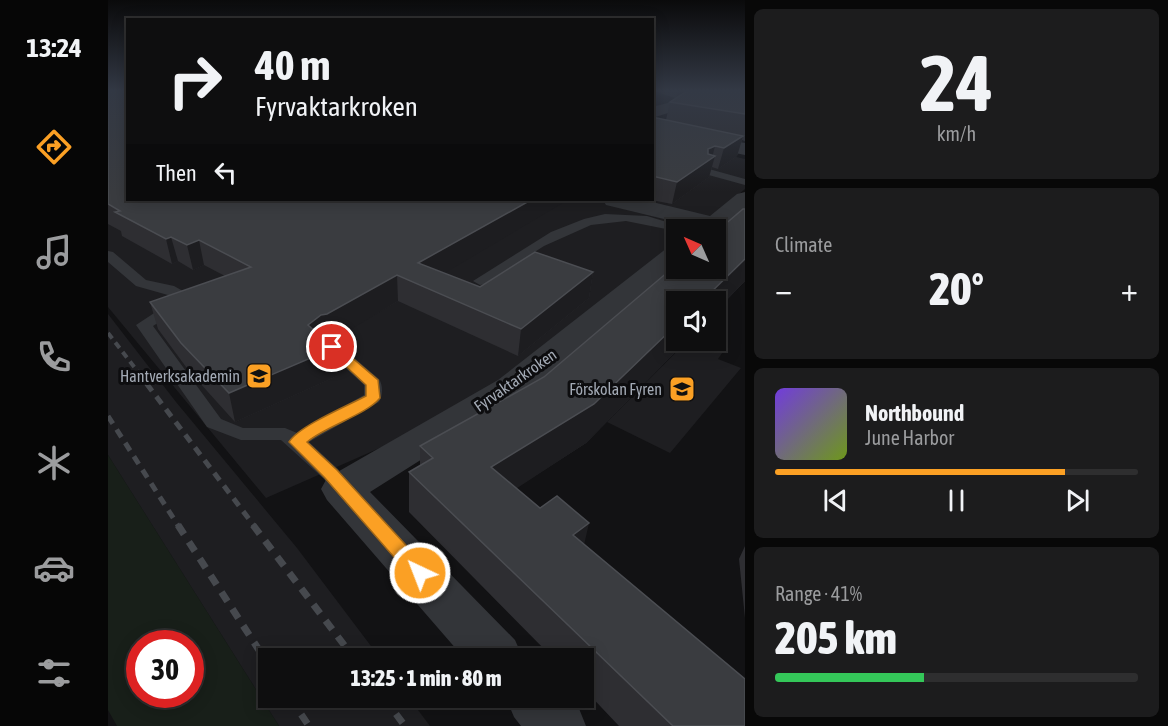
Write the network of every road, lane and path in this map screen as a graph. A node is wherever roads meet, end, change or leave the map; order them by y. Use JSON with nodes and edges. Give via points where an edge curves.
{"nodes":[{"id":1,"x":654,"y":131,"type":"edge"},
{"id":2,"x":745,"y":149,"type":"edge"},
{"id":3,"x":709,"y":172,"type":"edge"},
{"id":4,"x":745,"y":182,"type":"edge"},
{"id":5,"x":745,"y":199,"type":"edge"},
{"id":6,"x":619,"y":201,"type":"edge"},
{"id":7,"x":693,"y":219,"type":"edge"},
{"id":8,"x":720,"y":219,"type":"edge"},
{"id":9,"x":666,"y":224,"type":"edge"},
{"id":10,"x":726,"y":230,"type":"edge"},
{"id":11,"x":745,"y":234,"type":"edge"},
{"id":12,"x":108,"y":255,"type":"edge"},
{"id":13,"x":666,"y":263,"type":"edge"},
{"id":14,"x":480,"y":281,"type":"dead end"},
{"id":15,"x":332,"y":347,"type":"edge"},
{"id":16,"x":297,"y":442,"type":"junction"},
{"id":17,"x":342,"y":489,"type":"junction"},
{"id":18,"x":488,"y":648,"type":"edge"},
{"id":19,"x":541,"y":708,"type":"edge"},
{"id":20,"x":558,"y":726,"type":"edge"}],
"edges":[{"from":1,"to":2,"type":"street"},
{"from":3,"to":4,"type":"lane"},
{"from":5,"to":8,"type":"street"},
{"from":6,"to":7,"type":"street"},
{"from":9,"to":14,"type":"lane","via":[[619,218],[585,223]]},
{"from":10,"to":11,"type":"street"},
{"from":12,"to":16,"type":"lane","via":[[141,283],[183,295],[181,302],[144,325],[214,423],[241,434],[285,434]]},
{"from":13,"to":17,"type":"street","name":"Fyrvaktarkroken","via":[[510,388]]},
{"from":15,"to":16,"type":"lane","via":[[373,383],[373,398],[315,428]]},
{"from":16,"to":17,"type":"lane"},
{"from":17,"to":18,"type":"street"},
{"from":19,"to":20,"type":"street"}]}
